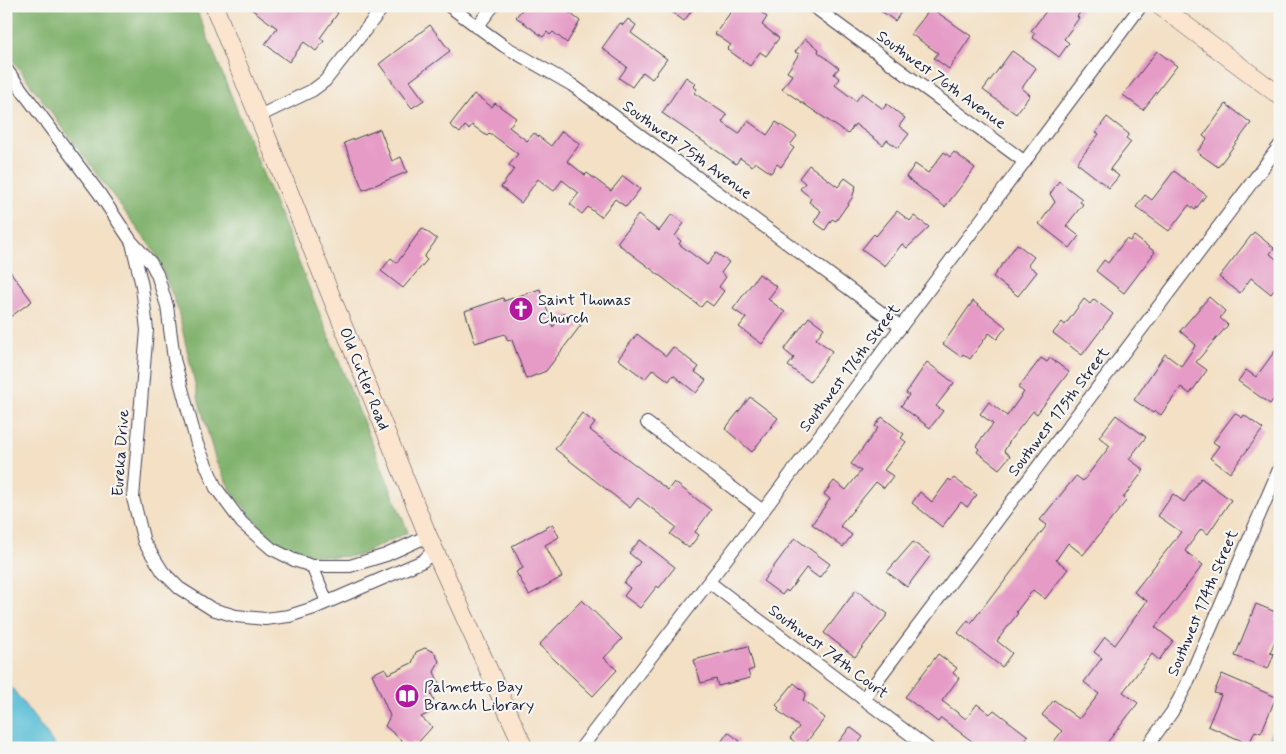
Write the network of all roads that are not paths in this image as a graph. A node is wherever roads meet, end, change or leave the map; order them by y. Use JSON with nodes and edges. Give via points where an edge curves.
{"nodes":[{"id":1,"x":214,"y":6,"type":"edge"},
{"id":2,"x":384,"y":6,"type":"edge"},
{"id":3,"x":449,"y":6,"type":"edge"},
{"id":4,"x":493,"y":6,"type":"edge"},
{"id":5,"x":813,"y":6,"type":"edge"},
{"id":6,"x":1141,"y":6,"type":"edge"},
{"id":7,"x":1160,"y":6,"type":"edge"},
{"id":8,"x":476,"y":27,"type":"junction"},
{"id":9,"x":6,"y":69,"type":"edge"},
{"id":10,"x":1280,"y":96,"type":"edge"},
{"id":11,"x":259,"y":116,"type":"junction"},
{"id":12,"x":1280,"y":145,"type":"edge"},
{"id":13,"x":1025,"y":162,"type":"junction"},
{"id":14,"x":132,"y":240,"type":"junction"},
{"id":15,"x":170,"y":323,"type":"junction"},
{"id":16,"x":901,"y":327,"type":"junction"},
{"id":17,"x":147,"y":330,"type":"junction"},
{"id":18,"x":647,"y":423,"type":"dead end"},
{"id":19,"x":1280,"y":467,"type":"edge"},
{"id":20,"x":763,"y":510,"type":"junction"},
{"id":21,"x":431,"y":543,"type":"junction"},
{"id":22,"x":312,"y":566,"type":"junction"},
{"id":23,"x":350,"y":566,"type":"junction"},
{"id":24,"x":709,"y":582,"type":"junction"},
{"id":25,"x":360,"y":588,"type":"junction"},
{"id":26,"x":327,"y":602,"type":"junction"},
{"id":27,"x":863,"y":698,"type":"junction"},
{"id":28,"x":524,"y":748,"type":"edge"},
{"id":29,"x":581,"y":748,"type":"edge"},
{"id":30,"x":928,"y":748,"type":"edge"},
{"id":31,"x":1146,"y":748,"type":"edge"}],
"edges":[{"from":1,"to":11,"type":"main road","name":"Old Cutler Road"},
{"from":2,"to":11,"type":"street","via":[[338,67],[319,86]]},
{"from":3,"to":8,"type":"street","name":"Southwest 75th Avenue"},
{"from":4,"to":8,"type":"street"},
{"from":5,"to":13,"type":"street","name":"Southwest 76th Avenue"},
{"from":6,"to":13,"type":"street","name":"Southwest 176th Street"},
{"from":7,"to":10,"type":"main road"},
{"from":8,"to":16,"type":"street","name":"Southwest 75th Avenue","via":[[519,56],[572,85]]},
{"from":9,"to":14,"type":"street","name":"Eureka Drive"},
{"from":11,"to":21,"type":"main road","name":"Old Cutler Road"},
{"from":12,"to":27,"type":"street","name":"Southwest 175th Street"},
{"from":13,"to":16,"type":"street","name":"Southwest 176th Street"},
{"from":14,"to":15,"type":"street","name":"Eureka Drive","via":[[152,263]]},
{"from":14,"to":17,"type":"street","name":"Eureka Drive"},
{"from":15,"to":17,"type":"street"},
{"from":15,"to":22,"type":"street","name":"Eureka Drive","via":[[174,359],[197,444],[216,488],[234,514],[262,542]]},
{"from":16,"to":20,"type":"street","name":"Southwest 176th Street"},
{"from":17,"to":26,"type":"street","name":"Eureka Drive","via":[[133,498],[144,542],[156,564],[190,596],[212,609],[236,616],[278,618]]},
{"from":18,"to":20,"type":"street"},
{"from":19,"to":31,"type":"street","name":"Southwest 174th Street","via":[[1179,700]]},
{"from":20,"to":24,"type":"street","name":"Southwest 176th Street"},
{"from":21,"to":23,"type":"street","name":"Eureka Drive"},
{"from":21,"to":25,"type":"street","name":"Eureka Drive","via":[[423,561]]},
{"from":21,"to":28,"type":"main road","name":"Old Cutler Road"},
{"from":22,"to":23,"type":"street","name":"Eureka Drive"},
{"from":22,"to":26,"type":"street"},
{"from":23,"to":25,"type":"street"},
{"from":24,"to":27,"type":"street","name":"Southwest 74th Court"},
{"from":24,"to":29,"type":"street","name":"Southwest 176th Street"},
{"from":25,"to":26,"type":"street","name":"Eureka Drive"},
{"from":27,"to":30,"type":"street","name":"Southwest 74th Court"}]}
